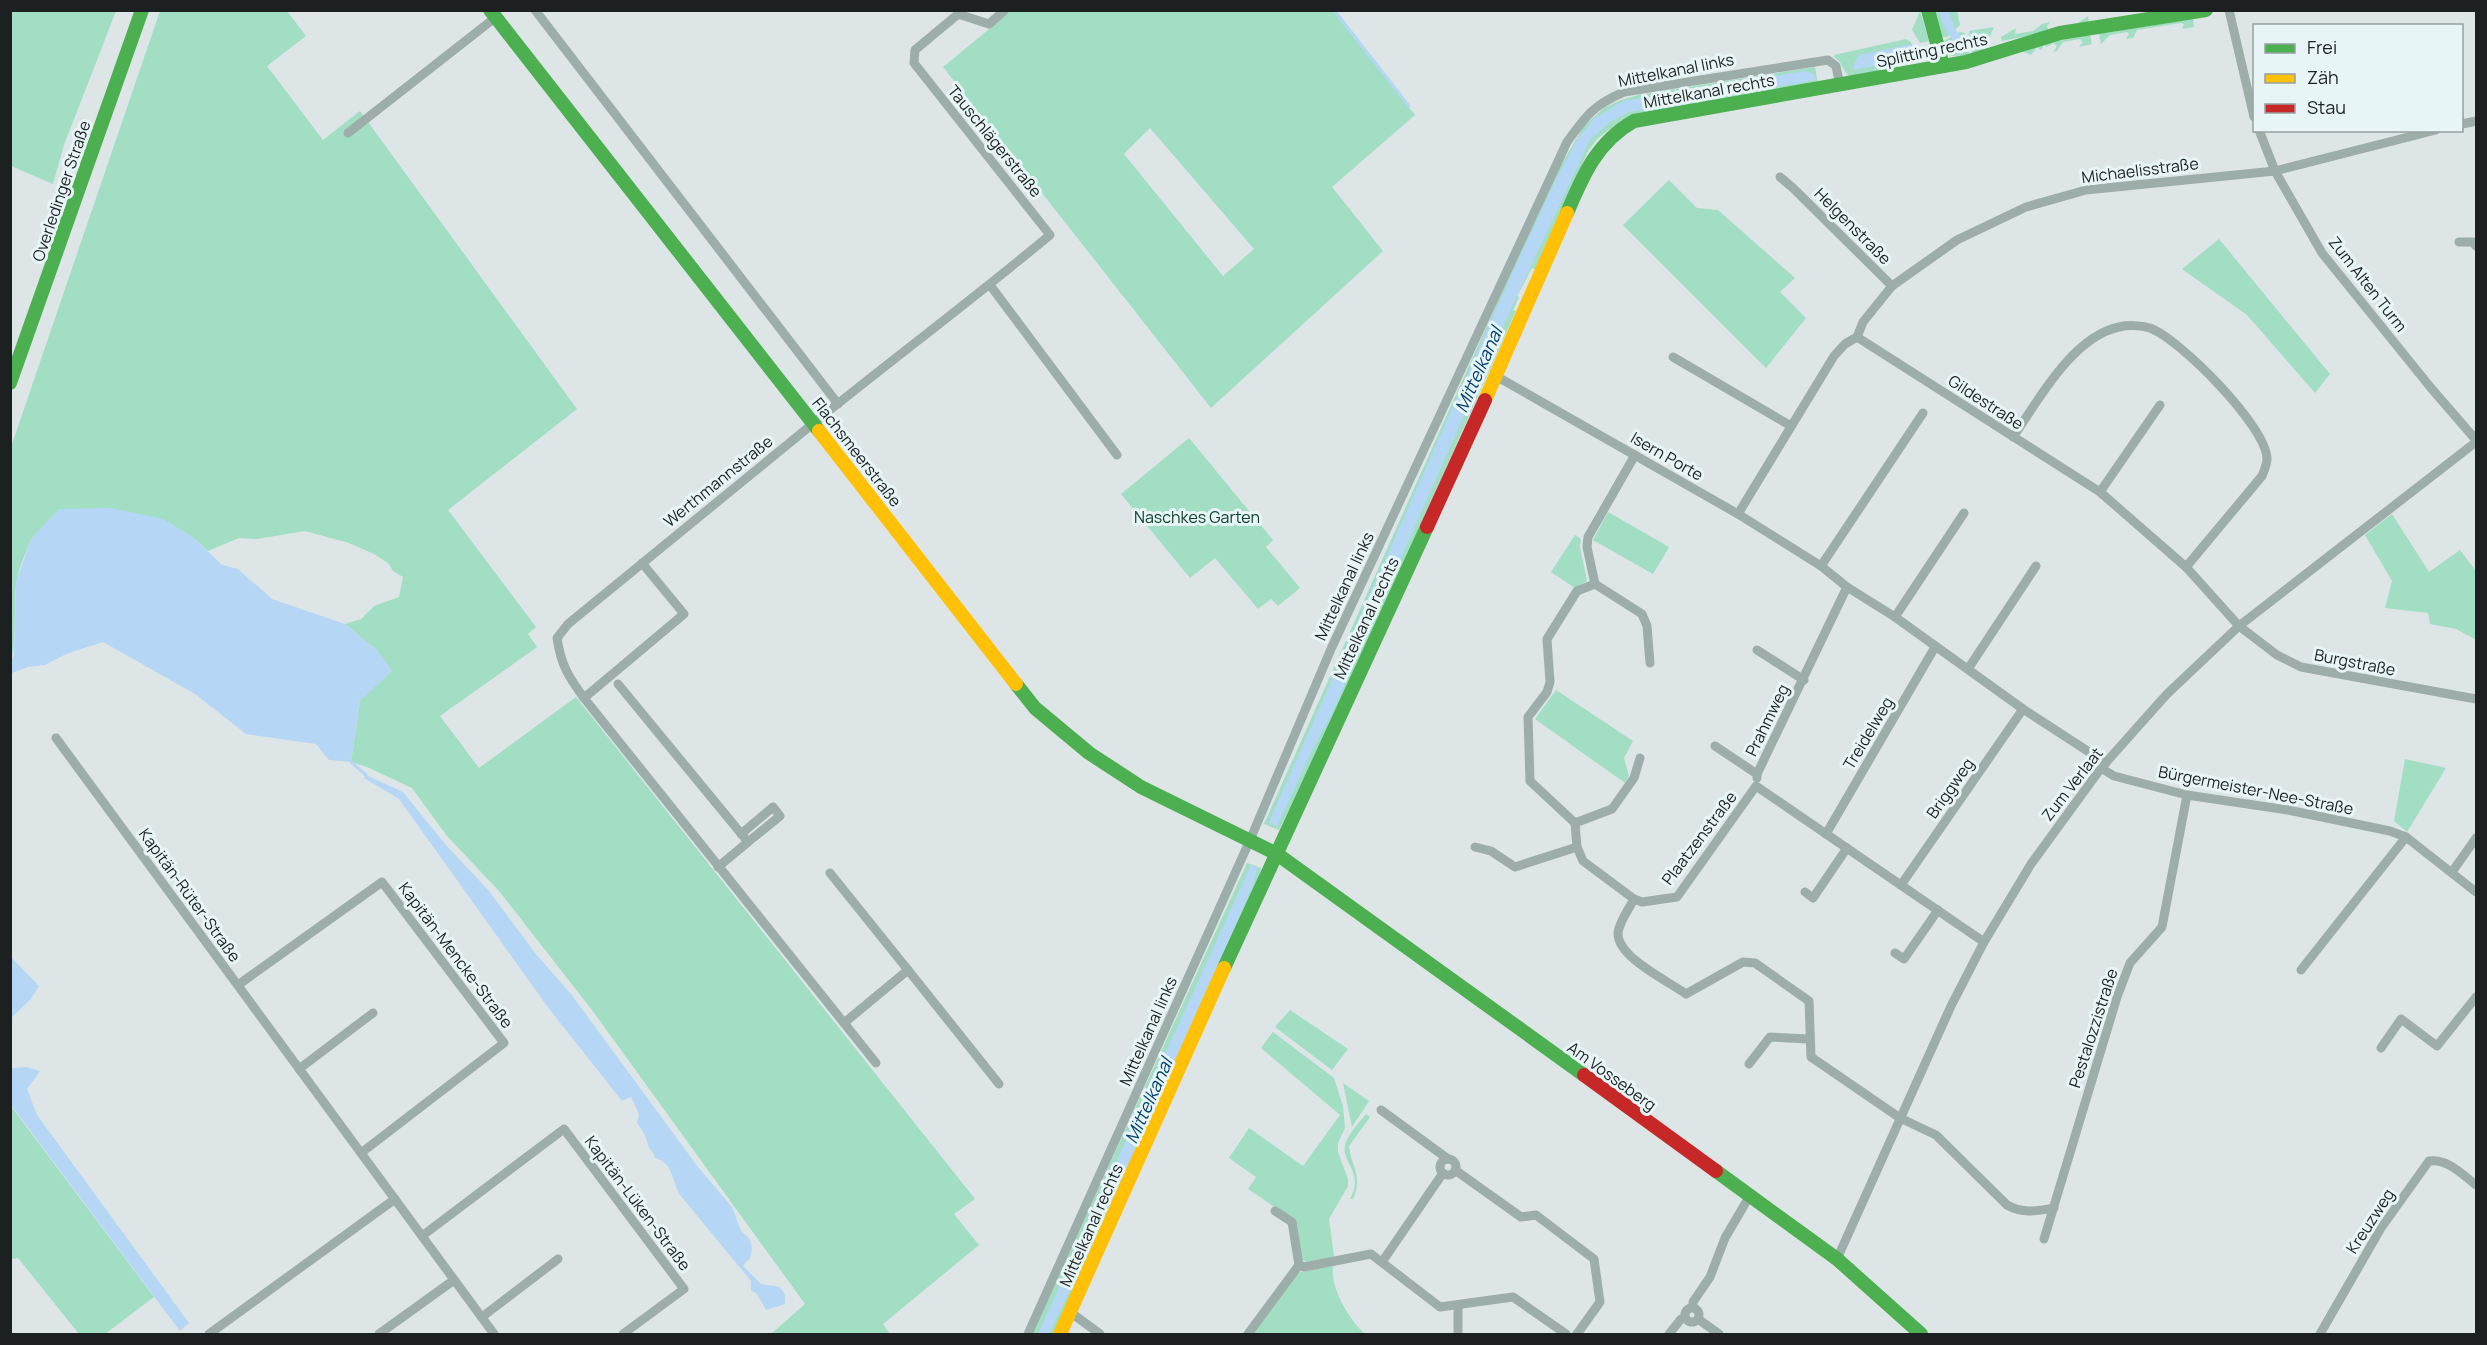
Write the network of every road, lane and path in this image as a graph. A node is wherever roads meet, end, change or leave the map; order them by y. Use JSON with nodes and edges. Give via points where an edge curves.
{"nodes":[{"id":1,"x":142,"y":10,"type":"edge"},
{"id":2,"x":535,"y":10,"type":"edge"},
{"id":3,"x":1005,"y":10,"type":"edge"},
{"id":4,"x":1928,"y":10,"type":"edge"},
{"id":5,"x":2206,"y":10,"type":"edge"},
{"id":6,"x":2229,"y":10,"type":"edge"},
{"id":7,"x":495,"y":13,"type":"edge"},
{"id":8,"x":961,"y":13,"type":"edge"},
{"id":9,"x":1943,"y":66,"type":"junction"},
{"id":10,"x":1840,"y":86,"type":"junction"},
{"id":11,"x":2253,"y":113,"type":"edge"},
{"id":12,"x":2260,"y":132,"type":"edge"},
{"id":13,"x":2428,"y":132,"type":"edge"},
{"id":14,"x":348,"y":133,"type":"dead end"},
{"id":15,"x":2275,"y":171,"type":"junction"},
{"id":16,"x":1780,"y":177,"type":"dead end"},
{"id":17,"x":2459,"y":242,"type":"dead end"},
{"id":18,"x":2476,"y":246,"type":"edge"},
{"id":19,"x":990,"y":285,"type":"junction"},
{"id":20,"x":1892,"y":286,"type":"junction"},
{"id":21,"x":1857,"y":337,"type":"junction"},
{"id":22,"x":1673,"y":357,"type":"dead end"},
{"id":23,"x":1496,"y":376,"type":"junction"},
{"id":24,"x":10,"y":382,"type":"edge"},
{"id":25,"x":838,"y":404,"type":"junction"},
{"id":26,"x":2160,"y":405,"type":"dead end"},
{"id":27,"x":1923,"y":413,"type":"dead end"},
{"id":28,"x":813,"y":423,"type":"junction"},
{"id":29,"x":1791,"y":426,"type":"junction"},
{"id":30,"x":2013,"y":437,"type":"junction"},
{"id":31,"x":2476,"y":441,"type":"edge"},
{"id":32,"x":1117,"y":455,"type":"dead end"},
{"id":33,"x":1635,"y":455,"type":"junction"},
{"id":34,"x":2100,"y":492,"type":"junction"},
{"id":35,"x":1964,"y":513,"type":"dead end"},
{"id":36,"x":1738,"y":514,"type":"junction"},
{"id":37,"x":642,"y":563,"type":"junction"},
{"id":38,"x":1821,"y":566,"type":"junction"},
{"id":39,"x":2036,"y":566,"type":"dead end"},
{"id":40,"x":2186,"y":567,"type":"junction"},
{"id":41,"x":1595,"y":584,"type":"junction"},
{"id":42,"x":1847,"y":587,"type":"junction"},
{"id":43,"x":1895,"y":618,"type":"junction"},
{"id":44,"x":2239,"y":626,"type":"junction"},
{"id":45,"x":1935,"y":647,"type":"junction"},
{"id":46,"x":1756,"y":650,"type":"dead end"},
{"id":47,"x":1650,"y":663,"type":"dead end"},
{"id":48,"x":1968,"y":669,"type":"junction"},
{"id":49,"x":1804,"y":680,"type":"junction"},
{"id":50,"x":618,"y":684,"type":"dead end"},
{"id":51,"x":584,"y":698,"type":"junction"},
{"id":52,"x":2476,"y":699,"type":"edge"},
{"id":53,"x":2023,"y":710,"type":"junction"},
{"id":54,"x":56,"y":738,"type":"dead end"},
{"id":55,"x":1715,"y":746,"type":"dead end"},
{"id":56,"x":1640,"y":758,"type":"dead end"},
{"id":57,"x":2103,"y":765,"type":"junction"},
{"id":58,"x":1757,"y":774,"type":"junction"},
{"id":59,"x":1756,"y":786,"type":"junction"},
{"id":60,"x":2187,"y":795,"type":"junction"},
{"id":61,"x":1575,"y":823,"type":"junction"},
{"id":62,"x":741,"y":834,"type":"junction"},
{"id":63,"x":1826,"y":834,"type":"junction"},
{"id":64,"x":2406,"y":837,"type":"junction"},
{"id":65,"x":2476,"y":838,"type":"edge"},
{"id":66,"x":748,"y":842,"type":"junction"},
{"id":67,"x":1263,"y":846,"type":"junction"},
{"id":68,"x":1475,"y":847,"type":"dead end"},
{"id":69,"x":1577,"y":847,"type":"junction"},
{"id":70,"x":1847,"y":848,"type":"junction"},
{"id":71,"x":718,"y":867,"type":"junction"},
{"id":72,"x":2452,"y":872,"type":"junction"},
{"id":73,"x":830,"y":873,"type":"dead end"},
{"id":74,"x":1901,"y":885,"type":"junction"},
{"id":75,"x":1805,"y":892,"type":"dead end"},
{"id":76,"x":2476,"y":892,"type":"edge"},
{"id":77,"x":1634,"y":899,"type":"junction"},
{"id":78,"x":1938,"y":910,"type":"junction"},
{"id":79,"x":1984,"y":942,"type":"junction"},
{"id":80,"x":1895,"y":953,"type":"dead end"},
{"id":81,"x":908,"y":970,"type":"junction"},
{"id":82,"x":2301,"y":970,"type":"dead end"},
{"id":83,"x":238,"y":985,"type":"junction"},
{"id":84,"x":2476,"y":997,"type":"edge"},
{"id":85,"x":373,"y":1013,"type":"dead end"},
{"id":86,"x":844,"y":1023,"type":"junction"},
{"id":87,"x":1809,"y":1039,"type":"junction"},
{"id":88,"x":2381,"y":1048,"type":"dead end"},
{"id":89,"x":876,"y":1064,"type":"dead end"},
{"id":90,"x":1749,"y":1064,"type":"dead end"},
{"id":91,"x":299,"y":1069,"type":"junction"},
{"id":92,"x":999,"y":1084,"type":"dead end"},
{"id":93,"x":1381,"y":1110,"type":"dead end"},
{"id":94,"x":1900,"y":1118,"type":"junction"},
{"id":95,"x":361,"y":1153,"type":"junction"},
{"id":96,"x":1448,"y":1159,"type":"junction"},
{"id":97,"x":1455,"y":1170,"type":"junction"},
{"id":98,"x":1443,"y":1173,"type":"junction"},
{"id":99,"x":2476,"y":1185,"type":"edge"},
{"id":100,"x":1749,"y":1197,"type":"junction"},
{"id":101,"x":395,"y":1199,"type":"junction"},
{"id":102,"x":2054,"y":1208,"type":"junction"},
{"id":103,"x":1275,"y":1211,"type":"dead end"},
{"id":104,"x":422,"y":1236,"type":"junction"},
{"id":105,"x":2044,"y":1239,"type":"dead end"},
{"id":106,"x":558,"y":1259,"type":"dead end"},
{"id":107,"x":1837,"y":1259,"type":"junction"},
{"id":108,"x":1382,"y":1262,"type":"junction"},
{"id":109,"x":1299,"y":1265,"type":"junction"},
{"id":110,"x":454,"y":1280,"type":"junction"},
{"id":111,"x":1458,"y":1305,"type":"junction"},
{"id":112,"x":1693,"y":1307,"type":"junction"},
{"id":113,"x":1070,"y":1312,"type":"junction"},
{"id":114,"x":482,"y":1317,"type":"junction"},
{"id":115,"x":1685,"y":1318,"type":"junction"},
{"id":116,"x":1698,"y":1319,"type":"junction"},
{"id":117,"x":209,"y":1335,"type":"edge"},
{"id":118,"x":379,"y":1335,"type":"edge"},
{"id":119,"x":494,"y":1335,"type":"edge"},
{"id":120,"x":623,"y":1335,"type":"edge"},
{"id":121,"x":1028,"y":1335,"type":"edge"},
{"id":122,"x":1060,"y":1335,"type":"edge"},
{"id":123,"x":1100,"y":1335,"type":"edge"},
{"id":124,"x":1248,"y":1335,"type":"edge"},
{"id":125,"x":1458,"y":1335,"type":"edge"},
{"id":126,"x":1566,"y":1335,"type":"edge"},
{"id":127,"x":1577,"y":1335,"type":"edge"},
{"id":128,"x":1669,"y":1335,"type":"edge"},
{"id":129,"x":1719,"y":1335,"type":"edge"},
{"id":130,"x":1921,"y":1335,"type":"edge"},
{"id":131,"x":2320,"y":1335,"type":"edge"}],
"edges":[{"from":1,"to":24,"type":"street","name":"Overledinger Straße"},
{"from":2,"to":25,"type":"street","name":"Flachsmeerstraße"},
{"from":3,"to":8,"type":"street","via":[[989,24]]},
{"from":4,"to":9,"type":"street"},
{"from":5,"to":9,"type":"street","name":"Splitting rechts","via":[[2060,33]]},
{"from":6,"to":11,"type":"street"},
{"from":7,"to":14,"type":"street"},
{"from":7,"to":28,"type":"street","name":"Flachsmeerstraße"},
{"from":8,"to":19,"type":"street","name":"Tauschlägerstraße","via":[[915,50],[914,63],[1050,234]]},
{"from":9,"to":10,"type":"street","name":"Splitting rechts"},
{"from":10,"to":23,"type":"street","name":"Mittelkanal rechts","via":[[1634,121],[1615,132],[1600,146],[1586,169]]},
{"from":10,"to":67,"type":"street","name":"Mittelkanal links","via":[[1836,66],[1828,60],[1624,92],[1590,111],[1567,142],[1515,249],[1331,649]]},
{"from":12,"to":15,"type":"street","name":"Zum Alten Turm"},
{"from":13,"to":15,"type":"street","name":"Michaelisstraße"},
{"from":15,"to":20,"type":"street","name":"Michaelisstraße","via":[[2086,190],[2026,207],[1957,240]]},
{"from":15,"to":31,"type":"street","name":"Zum Alten Turm","via":[[2322,253]]},
{"from":16,"to":20,"type":"street","name":"Helgenstraße"},
{"from":17,"to":18,"type":"street","via":[[2473,242]]},
{"from":19,"to":25,"type":"street","name":"Tauschlägerstraße"},
{"from":19,"to":32,"type":"street"},
{"from":20,"to":21,"type":"street","name":"Michaelisstraße","via":[[1863,322]]},
{"from":21,"to":29,"type":"street","name":"Michaelisstraße","via":[[1834,356]]},
{"from":21,"to":30,"type":"street","name":"Gildestraße"},
{"from":22,"to":29,"type":"street"},
{"from":23,"to":33,"type":"street","name":"Isern Porte"},
{"from":23,"to":67,"type":"street","name":"Mittelkanal rechts"},
{"from":25,"to":28,"type":"street","name":"Tauschlägerstraße"},
{"from":26,"to":34,"type":"street"},
{"from":27,"to":38,"type":"street"},
{"from":28,"to":37,"type":"street","name":"Werthmannstraße"},
{"from":28,"to":67,"type":"street","name":"Flachsmeerstraße","via":[[1035,708],[1089,753],[1141,787]]},
{"from":29,"to":36,"type":"street","name":"Michaelisstraße"},
{"from":30,"to":34,"type":"street","name":"Gildestraße"},
{"from":30,"to":40,"type":"street","via":[[2064,364],[2098,335],[2117,327],[2151,328],[2187,354],[2221,385],[2253,426],[2268,460],[2262,476]]},
{"from":31,"to":44,"type":"street","name":"Zum Verlaat"},
{"from":33,"to":36,"type":"street","name":"Isern Porte"},
{"from":33,"to":41,"type":"street","via":[[1588,537]]},
{"from":34,"to":40,"type":"street","name":"Gildestraße"},
{"from":35,"to":43,"type":"street"},
{"from":36,"to":38,"type":"street","name":"Isern Porte"},
{"from":37,"to":51,"type":"street","name":"Werthmannstraße","via":[[568,624],[557,638],[567,676]]},
{"from":37,"to":51,"type":"street","via":[[684,614]]},
{"from":38,"to":42,"type":"street","name":"Isern Porte"},
{"from":39,"to":48,"type":"street"},
{"from":40,"to":44,"type":"street","name":"Gildestraße"},
{"from":41,"to":47,"type":"street","via":[[1642,614],[1647,626]]},
{"from":41,"to":61,"type":"street","via":[[1577,591],[1547,639],[1550,682],[1528,717],[1530,781]]},
{"from":42,"to":43,"type":"street","name":"Isern Porte"},
{"from":42,"to":49,"type":"street","name":"Prahmweg"},
{"from":43,"to":45,"type":"street","name":"Isern Porte"},
{"from":44,"to":52,"type":"street","name":"Burgstraße","via":[[2277,655],[2301,667]]},
{"from":44,"to":57,"type":"street","name":"Zum Verlaat","via":[[2167,694]]},
{"from":45,"to":48,"type":"street","name":"Isern Porte"},
{"from":45,"to":63,"type":"street","name":"Treidelweg"},
{"from":46,"to":49,"type":"street","name":"Prahmweg"},
{"from":48,"to":53,"type":"street","name":"Isern Porte"},
{"from":49,"to":58,"type":"street","name":"Prahmweg"},
{"from":50,"to":62,"type":"street"},
{"from":51,"to":71,"type":"street"},
{"from":53,"to":57,"type":"street","name":"Isern Porte"},
{"from":53,"to":74,"type":"street","name":"Briggweg"},
{"from":54,"to":83,"type":"street","name":"Kapitän-Rüter-Straße"},
{"from":55,"to":58,"type":"street"},
{"from":56,"to":61,"type":"street","via":[[1634,778],[1612,809]]},
{"from":57,"to":60,"type":"street","name":"Bürgermeister-Nee-Straße","via":[[2114,776]]},
{"from":57,"to":79,"type":"street","name":"Zum Verlaat","via":[[2031,864]]},
{"from":58,"to":59,"type":"street","name":"Plaatzenstraße"},
{"from":59,"to":63,"type":"street","name":"Plaatzenstraße"},
{"from":59,"to":77,"type":"street","name":"Plaatzenstraße","via":[[1677,897],[1642,902]]},
{"from":60,"to":64,"type":"street","name":"Bürgermeister-Nee-Straße","via":[[2288,810]]},
{"from":60,"to":102,"type":"street","name":"Pestalozzistraße","via":[[2162,927],[2130,963]]},
{"from":61,"to":69,"type":"street"},
{"from":62,"to":66,"type":"street"},
{"from":62,"to":66,"type":"street","via":[[773,807],[780,816]]},
{"from":63,"to":70,"type":"street","name":"Plaatzenstraße"},
{"from":64,"to":72,"type":"street","name":"Bürgermeister-Nee-Straße"},
{"from":64,"to":82,"type":"street"},
{"from":65,"to":72,"type":"street"},
{"from":66,"to":71,"type":"street"},
{"from":67,"to":100,"type":"street","name":"Am Vosseberg","via":[[1382,928]]},
{"from":67,"to":113,"type":"street","name":"Mittelkanal rechts"},
{"from":67,"to":121,"type":"street","name":"Mittelkanal links"},
{"from":68,"to":69,"type":"street","via":[[1491,851],[1515,867]]},
{"from":69,"to":77,"type":"street","via":[[1583,861]]},
{"from":70,"to":74,"type":"street","name":"Plaatzenstraße"},
{"from":70,"to":75,"type":"street","via":[[1814,898]]},
{"from":71,"to":86,"type":"street"},
{"from":72,"to":76,"type":"street","name":"Bürgermeister-Nee-Straße"},
{"from":73,"to":81,"type":"street"},
{"from":74,"to":78,"type":"street","name":"Plaatzenstraße"},
{"from":77,"to":87,"type":"street","via":[[1618,932],[1627,955],[1686,994],[1743,962],[1755,963],[1809,1001]]},
{"from":78,"to":79,"type":"street","name":"Plaatzenstraße"},
{"from":78,"to":80,"type":"street","via":[[1904,959]]},
{"from":79,"to":94,"type":"street","name":"Zum Verlaat"},
{"from":81,"to":86,"type":"street"},
{"from":81,"to":92,"type":"street"},
{"from":83,"to":91,"type":"street","name":"Kapitän-Rüter-Straße"},
{"from":83,"to":95,"type":"street","name":"Kapitän-Mencke-Straße","via":[[382,882],[504,1043]]},
{"from":84,"to":88,"type":"street","via":[[2437,1046],[2401,1019]]},
{"from":85,"to":91,"type":"street"},
{"from":86,"to":89,"type":"street"},
{"from":87,"to":90,"type":"street","via":[[1770,1037]]},
{"from":87,"to":94,"type":"street","via":[[1811,1057]]},
{"from":91,"to":95,"type":"street","name":"Kapitän-Rüter-Straße"},
{"from":93,"to":96,"type":"street"},
{"from":94,"to":102,"type":"street","via":[[1936,1135],[2007,1206],[2031,1212]]},
{"from":94,"to":107,"type":"street","name":"Zum Verlaat"},
{"from":95,"to":101,"type":"street","name":"Kapitän-Rüter-Straße"},
{"from":96,"to":97,"type":"street","via":[[1454,1162]]},
{"from":96,"to":98,"type":"street","via":[[1440,1166]]},
{"from":97,"to":98,"type":"street","via":[[1449,1175]]},
{"from":97,"to":127,"type":"street","via":[[1521,1217],[1536,1215],[1594,1259],[1600,1302]]},
{"from":98,"to":108,"type":"street"},
{"from":99,"to":131,"type":"street","name":"Kreuzweg","via":[[2452,1167],[2429,1161],[2381,1227]]},
{"from":100,"to":107,"type":"street","name":"Am Vosseberg"},
{"from":100,"to":112,"type":"street"},
{"from":101,"to":104,"type":"street","name":"Kapitän-Rüter-Straße"},
{"from":101,"to":117,"type":"street"},
{"from":102,"to":105,"type":"street","name":"Pestalozzistraße"},
{"from":103,"to":109,"type":"street","via":[[1292,1222]]},
{"from":104,"to":110,"type":"street","name":"Kapitän-Rüter-Straße"},
{"from":104,"to":120,"type":"street","name":"Kapitän-Lüken-Straße","via":[[564,1130],[684,1289]]},
{"from":106,"to":114,"type":"street"},
{"from":107,"to":130,"type":"street","name":"Am Vosseberg"},
{"from":108,"to":109,"type":"street","via":[[1371,1254]]},
{"from":108,"to":111,"type":"street","via":[[1440,1307]]},
{"from":109,"to":124,"type":"street"},
{"from":110,"to":114,"type":"street","name":"Kapitän-Rüter-Straße"},
{"from":110,"to":118,"type":"street"},
{"from":111,"to":125,"type":"street"},
{"from":111,"to":126,"type":"street","via":[[1513,1297]]},
{"from":112,"to":115,"type":"street","via":[[1686,1310]]},
{"from":112,"to":116,"type":"street","via":[[1699,1312]]},
{"from":113,"to":122,"type":"street","name":"Mittelkanal rechts"},
{"from":113,"to":123,"type":"street"},
{"from":114,"to":119,"type":"street","name":"Kapitän-Rüter-Straße"},
{"from":115,"to":116,"type":"street","via":[[1691,1322]]},
{"from":115,"to":128,"type":"street"},
{"from":116,"to":129,"type":"street"}]}
